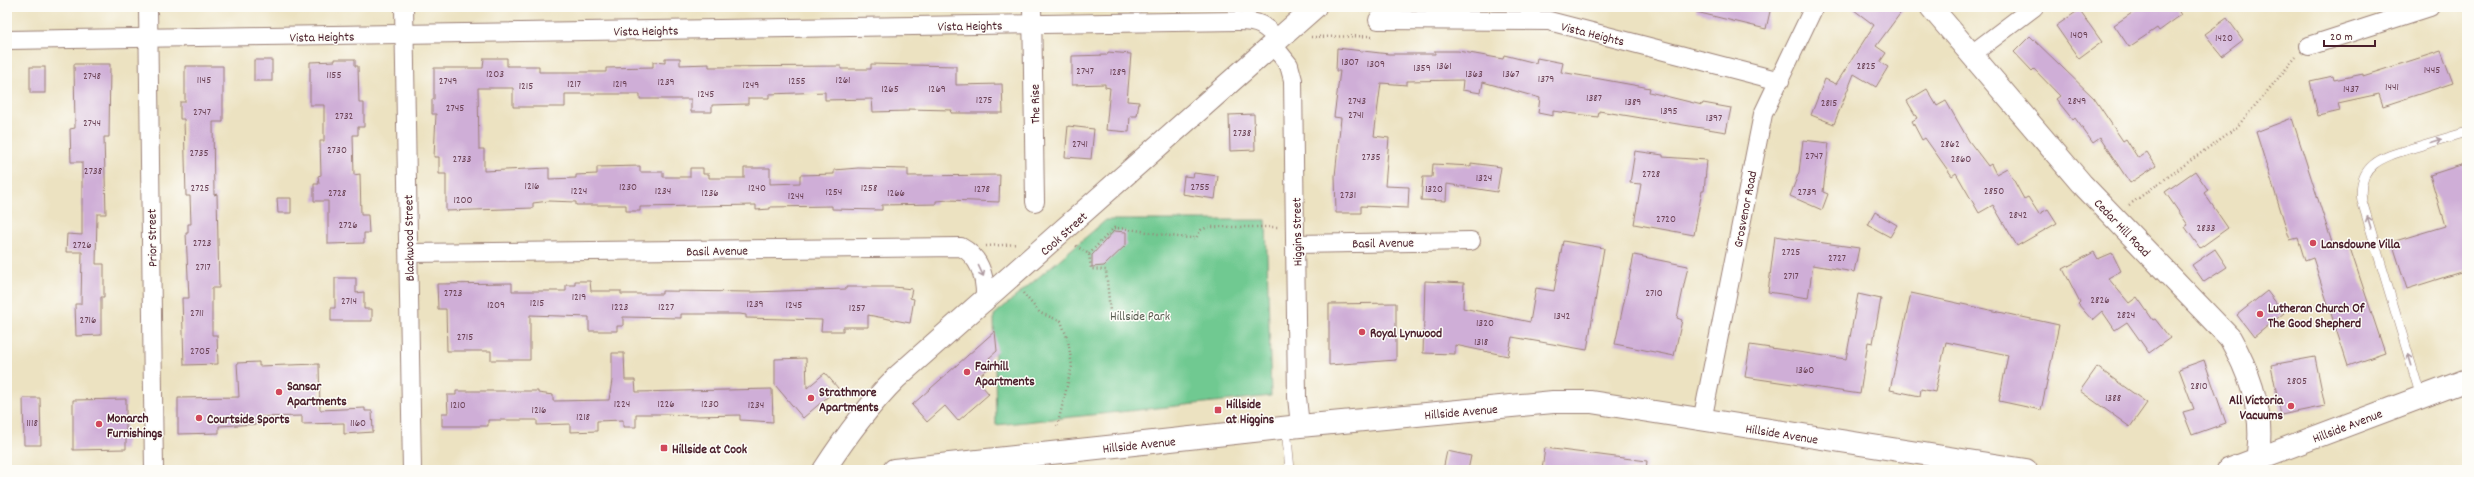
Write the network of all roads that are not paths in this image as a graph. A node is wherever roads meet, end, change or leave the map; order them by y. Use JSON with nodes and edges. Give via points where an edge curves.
{"nodes":[{"id":1,"x":148,"y":7,"type":"edge"},
{"id":2,"x":404,"y":7,"type":"edge"},
{"id":3,"x":1315,"y":7,"type":"edge"},
{"id":4,"x":1814,"y":7,"type":"edge"},
{"id":5,"x":1931,"y":7,"type":"edge"},
{"id":6,"x":2034,"y":7,"type":"edge"},
{"id":7,"x":2430,"y":7,"type":"edge"},
{"id":8,"x":1032,"y":15,"type":"edge"},
{"id":9,"x":1378,"y":28,"type":"road end"},
{"id":10,"x":404,"y":34,"type":"junction"},
{"id":11,"x":149,"y":39,"type":"junction"},
{"id":12,"x":7,"y":40,"type":"edge"},
{"id":13,"x":1276,"y":42,"type":"junction"},
{"id":14,"x":2309,"y":46,"type":"road end"},
{"id":15,"x":1972,"y":54,"type":"junction"},
{"id":16,"x":1780,"y":81,"type":"junction"},
{"id":17,"x":2467,"y":132,"type":"edge"},
{"id":18,"x":1035,"y":202,"type":"dead end"},
{"id":19,"x":1296,"y":236,"type":"junction"},
{"id":20,"x":1471,"y":241,"type":"dead end"},
{"id":21,"x":409,"y":253,"type":"junction"},
{"id":22,"x":985,"y":302,"type":"junction"},
{"id":23,"x":2467,"y":380,"type":"edge"},
{"id":24,"x":2421,"y":397,"type":"junction"},
{"id":25,"x":1702,"y":421,"type":"junction"},
{"id":26,"x":1293,"y":427,"type":"junction"},
{"id":27,"x":2255,"y":465,"type":"edge"},
{"id":28,"x":154,"y":470,"type":"edge"},
{"id":29,"x":412,"y":470,"type":"edge"},
{"id":30,"x":824,"y":470,"type":"edge"},
{"id":31,"x":894,"y":470,"type":"edge"},
{"id":32,"x":1290,"y":470,"type":"edge"},
{"id":33,"x":2026,"y":470,"type":"edge"},
{"id":34,"x":2228,"y":470,"type":"edge"}],
"edges":[{"from":1,"to":11,"type":"street","name":"Prior Street"},
{"from":2,"to":10,"type":"street","name":"Blackwood Street"},
{"from":3,"to":13,"type":"main road","name":"Cook Street"},
{"from":4,"to":16,"type":"street","name":"Grosvenor Road"},
{"from":5,"to":15,"type":"main road","name":"Cedar Hill Road"},
{"from":6,"to":15,"type":"street"},
{"from":7,"to":14,"type":"street"},
{"from":8,"to":10,"type":"street","name":"Vista Heights"},
{"from":8,"to":13,"type":"street","name":"Vista Heights","via":[[1255,21],[1266,27]]},
{"from":8,"to":18,"type":"street","name":"The Rise"},
{"from":9,"to":16,"type":"street","name":"Vista Heights","via":[[1549,21]]},
{"from":10,"to":11,"type":"street","name":"Vista Heights"},
{"from":10,"to":21,"type":"street","name":"Blackwood Street"},
{"from":11,"to":12,"type":"street","name":"Vista Heights"},
{"from":11,"to":28,"type":"street","name":"Prior Street"},
{"from":13,"to":19,"type":"street","name":"Higgins Street","via":[[1289,65],[1293,80]]},
{"from":13,"to":22,"type":"main road","name":"Cook Street"},
{"from":15,"to":27,"type":"main road","name":"Cedar Hill Road","via":[[2113,217],[2230,338],[2244,364],[2252,387],[2259,426]]},
{"from":16,"to":25,"type":"street","name":"Grosvenor Road","via":[[1763,114]]},
{"from":24,"to":17,"type":"lane","one_way":true,"via":[[2362,201],[2361,186],[2366,173],[2381,159]]},
{"from":19,"to":20,"type":"street","name":"Basil Avenue"},
{"from":19,"to":26,"type":"street","name":"Higgins Street","via":[[1297,396]]},
{"from":21,"to":22,"type":"street","name":"Basil Avenue","one_way":true,"via":[[961,247],[969,251],[982,272],[986,284]]},
{"from":21,"to":29,"type":"street","name":"Blackwood Street"},
{"from":22,"to":30,"type":"main road","name":"Cook Street","via":[[869,405]]},
{"from":23,"to":24,"type":"main road","name":"Hillside Avenue"},
{"from":24,"to":27,"type":"main road","name":"Hillside Avenue"},
{"from":25,"to":26,"type":"main road","name":"Hillside Avenue","via":[[1591,402],[1553,402]]},
{"from":25,"to":33,"type":"main road","name":"Hillside Avenue"},
{"from":26,"to":31,"type":"main road","name":"Hillside Avenue"},
{"from":26,"to":32,"type":"lane"},
{"from":27,"to":34,"type":"main road","name":"Hillside Avenue"}]}
